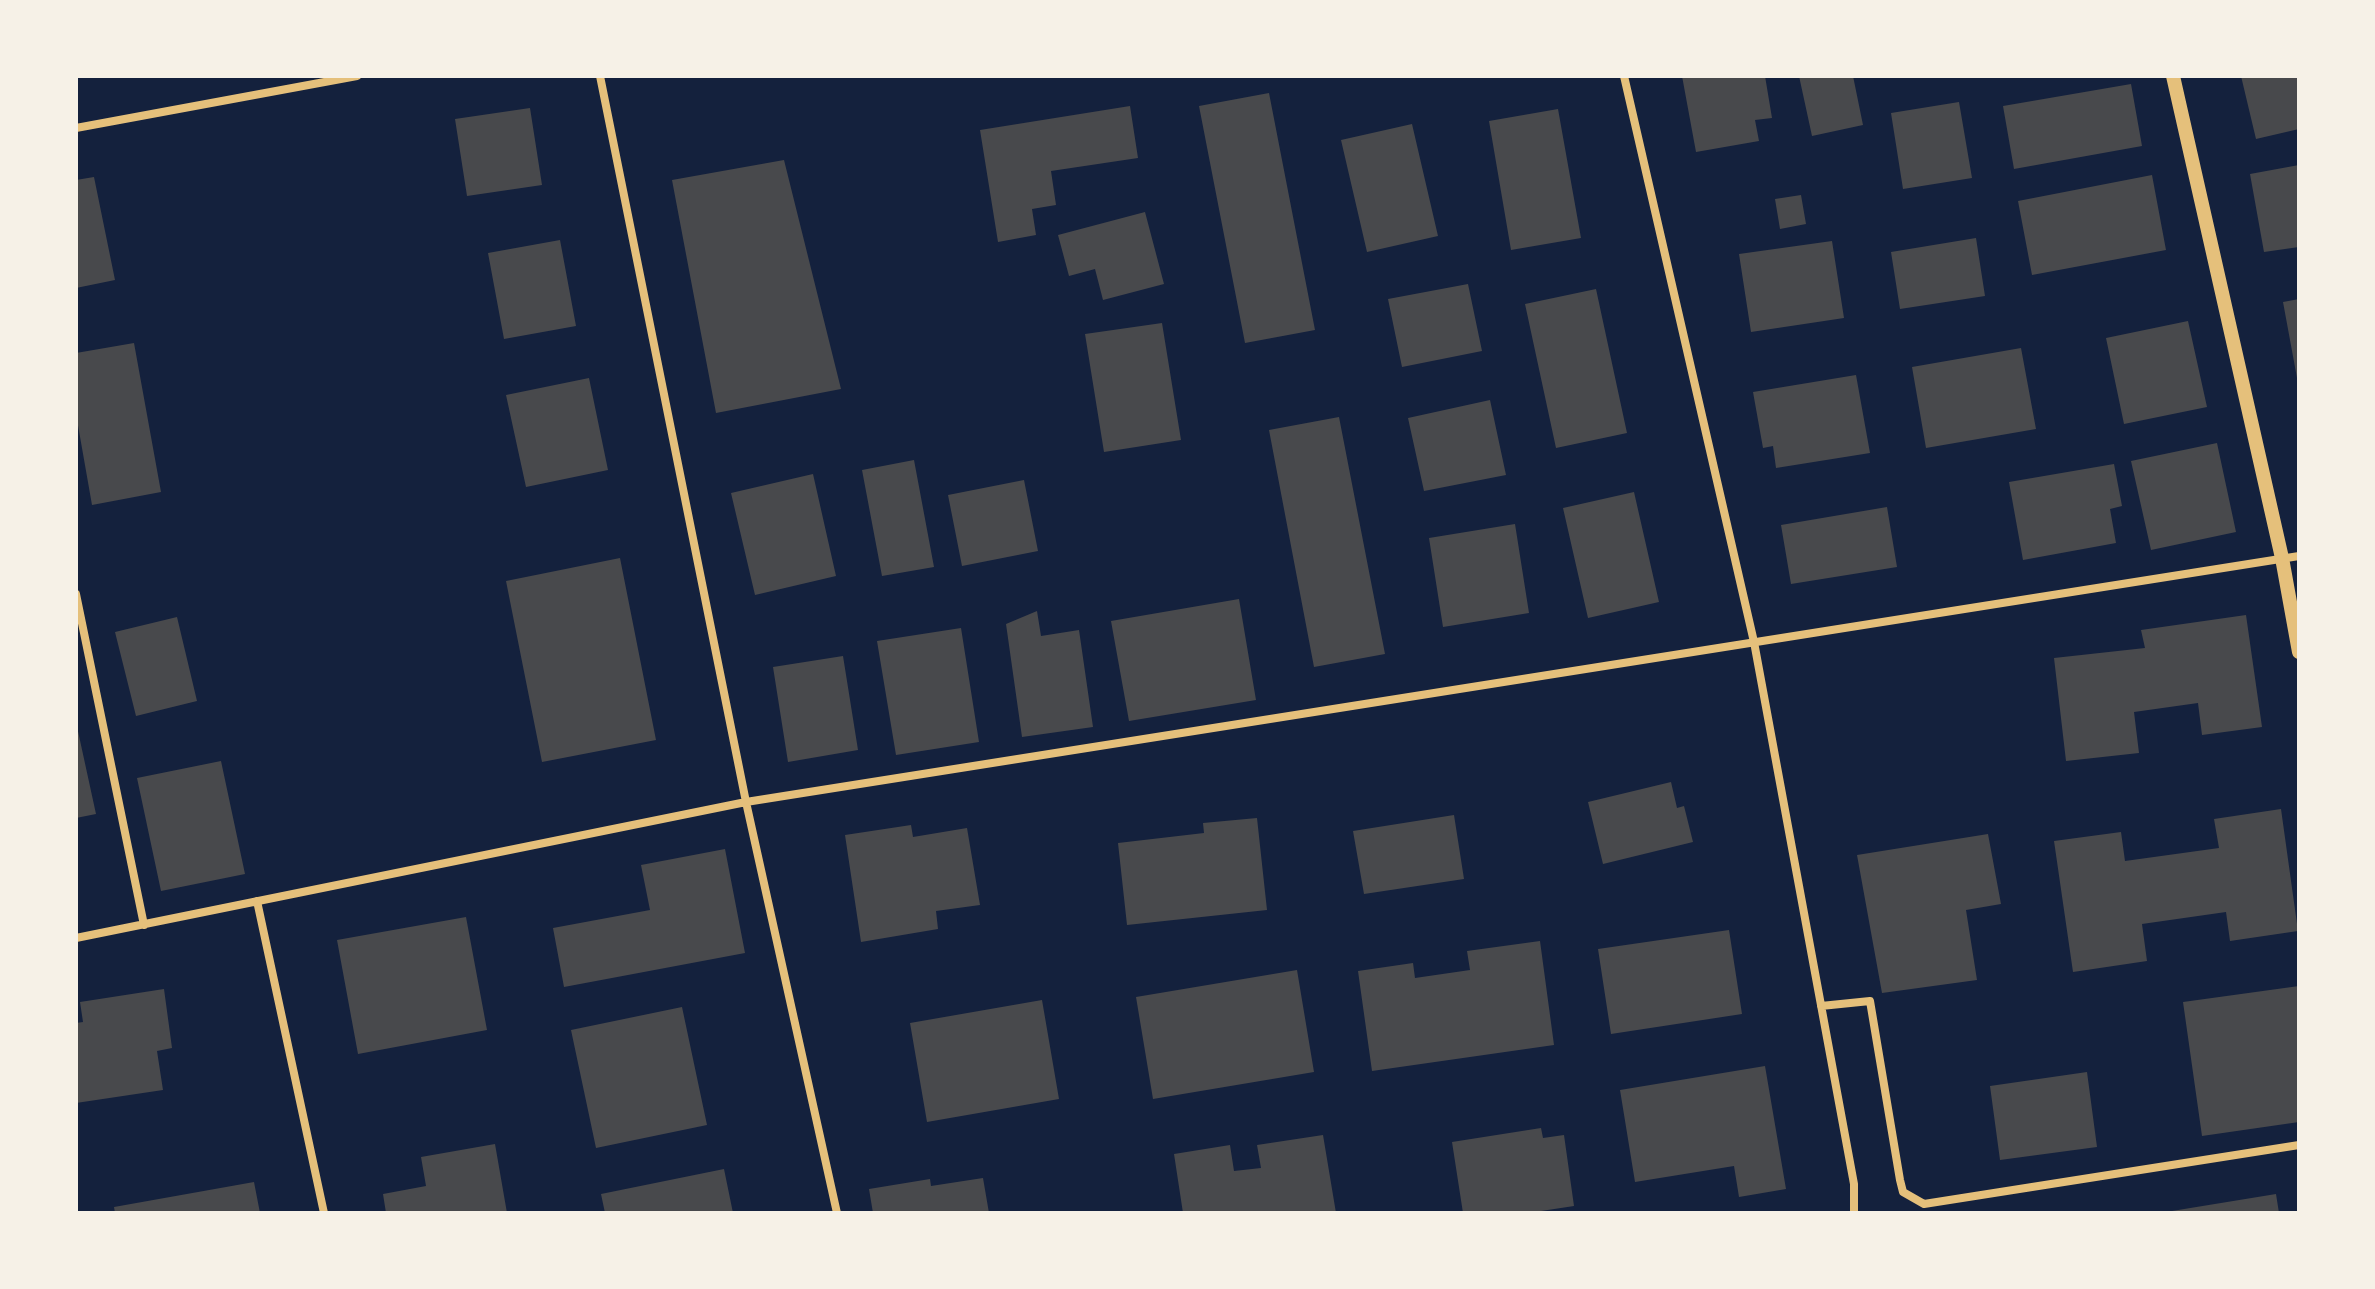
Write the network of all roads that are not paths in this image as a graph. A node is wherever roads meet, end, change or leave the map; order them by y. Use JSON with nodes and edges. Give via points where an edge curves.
{"nodes":[{"id":1,"x":357,"y":76,"type":"edge"},
{"id":2,"x":600,"y":76,"type":"edge"},
{"id":3,"x":1624,"y":76,"type":"edge"},
{"id":4,"x":2173,"y":76,"type":"edge"},
{"id":5,"x":76,"y":128,"type":"edge"},
{"id":6,"x":2299,"y":556,"type":"edge"},
{"id":7,"x":2282,"y":558,"type":"junction"},
{"id":8,"x":76,"y":594,"type":"edge"},
{"id":9,"x":1754,"y":642,"type":"junction"},
{"id":10,"x":2299,"y":652,"type":"edge"},
{"id":11,"x":746,"y":802,"type":"junction"},
{"id":12,"x":257,"y":901,"type":"junction"},
{"id":13,"x":144,"y":925,"type":"junction"},
{"id":14,"x":76,"y":938,"type":"edge"},
{"id":15,"x":1821,"y":1006,"type":"junction"},
{"id":16,"x":2299,"y":1145,"type":"edge"},
{"id":17,"x":324,"y":1213,"type":"edge"},
{"id":18,"x":837,"y":1213,"type":"edge"},
{"id":19,"x":1854,"y":1213,"type":"edge"}],
"edges":[{"from":1,"to":5,"type":"street"},
{"from":2,"to":11,"type":"street"},
{"from":3,"to":9,"type":"street"},
{"from":4,"to":7,"type":"street"},
{"from":6,"to":7,"type":"street"},
{"from":7,"to":9,"type":"street"},
{"from":7,"to":10,"type":"street"},
{"from":8,"to":13,"type":"street"},
{"from":9,"to":11,"type":"street"},
{"from":9,"to":15,"type":"street"},
{"from":11,"to":12,"type":"street"},
{"from":11,"to":18,"type":"street"},
{"from":12,"to":13,"type":"street"},
{"from":12,"to":17,"type":"street"},
{"from":13,"to":14,"type":"street"},
{"from":15,"to":16,"type":"street","via":[[1870,1001],[1903,1192],[1924,1204]]},
{"from":15,"to":19,"type":"street","via":[[1854,1184]]}]}
